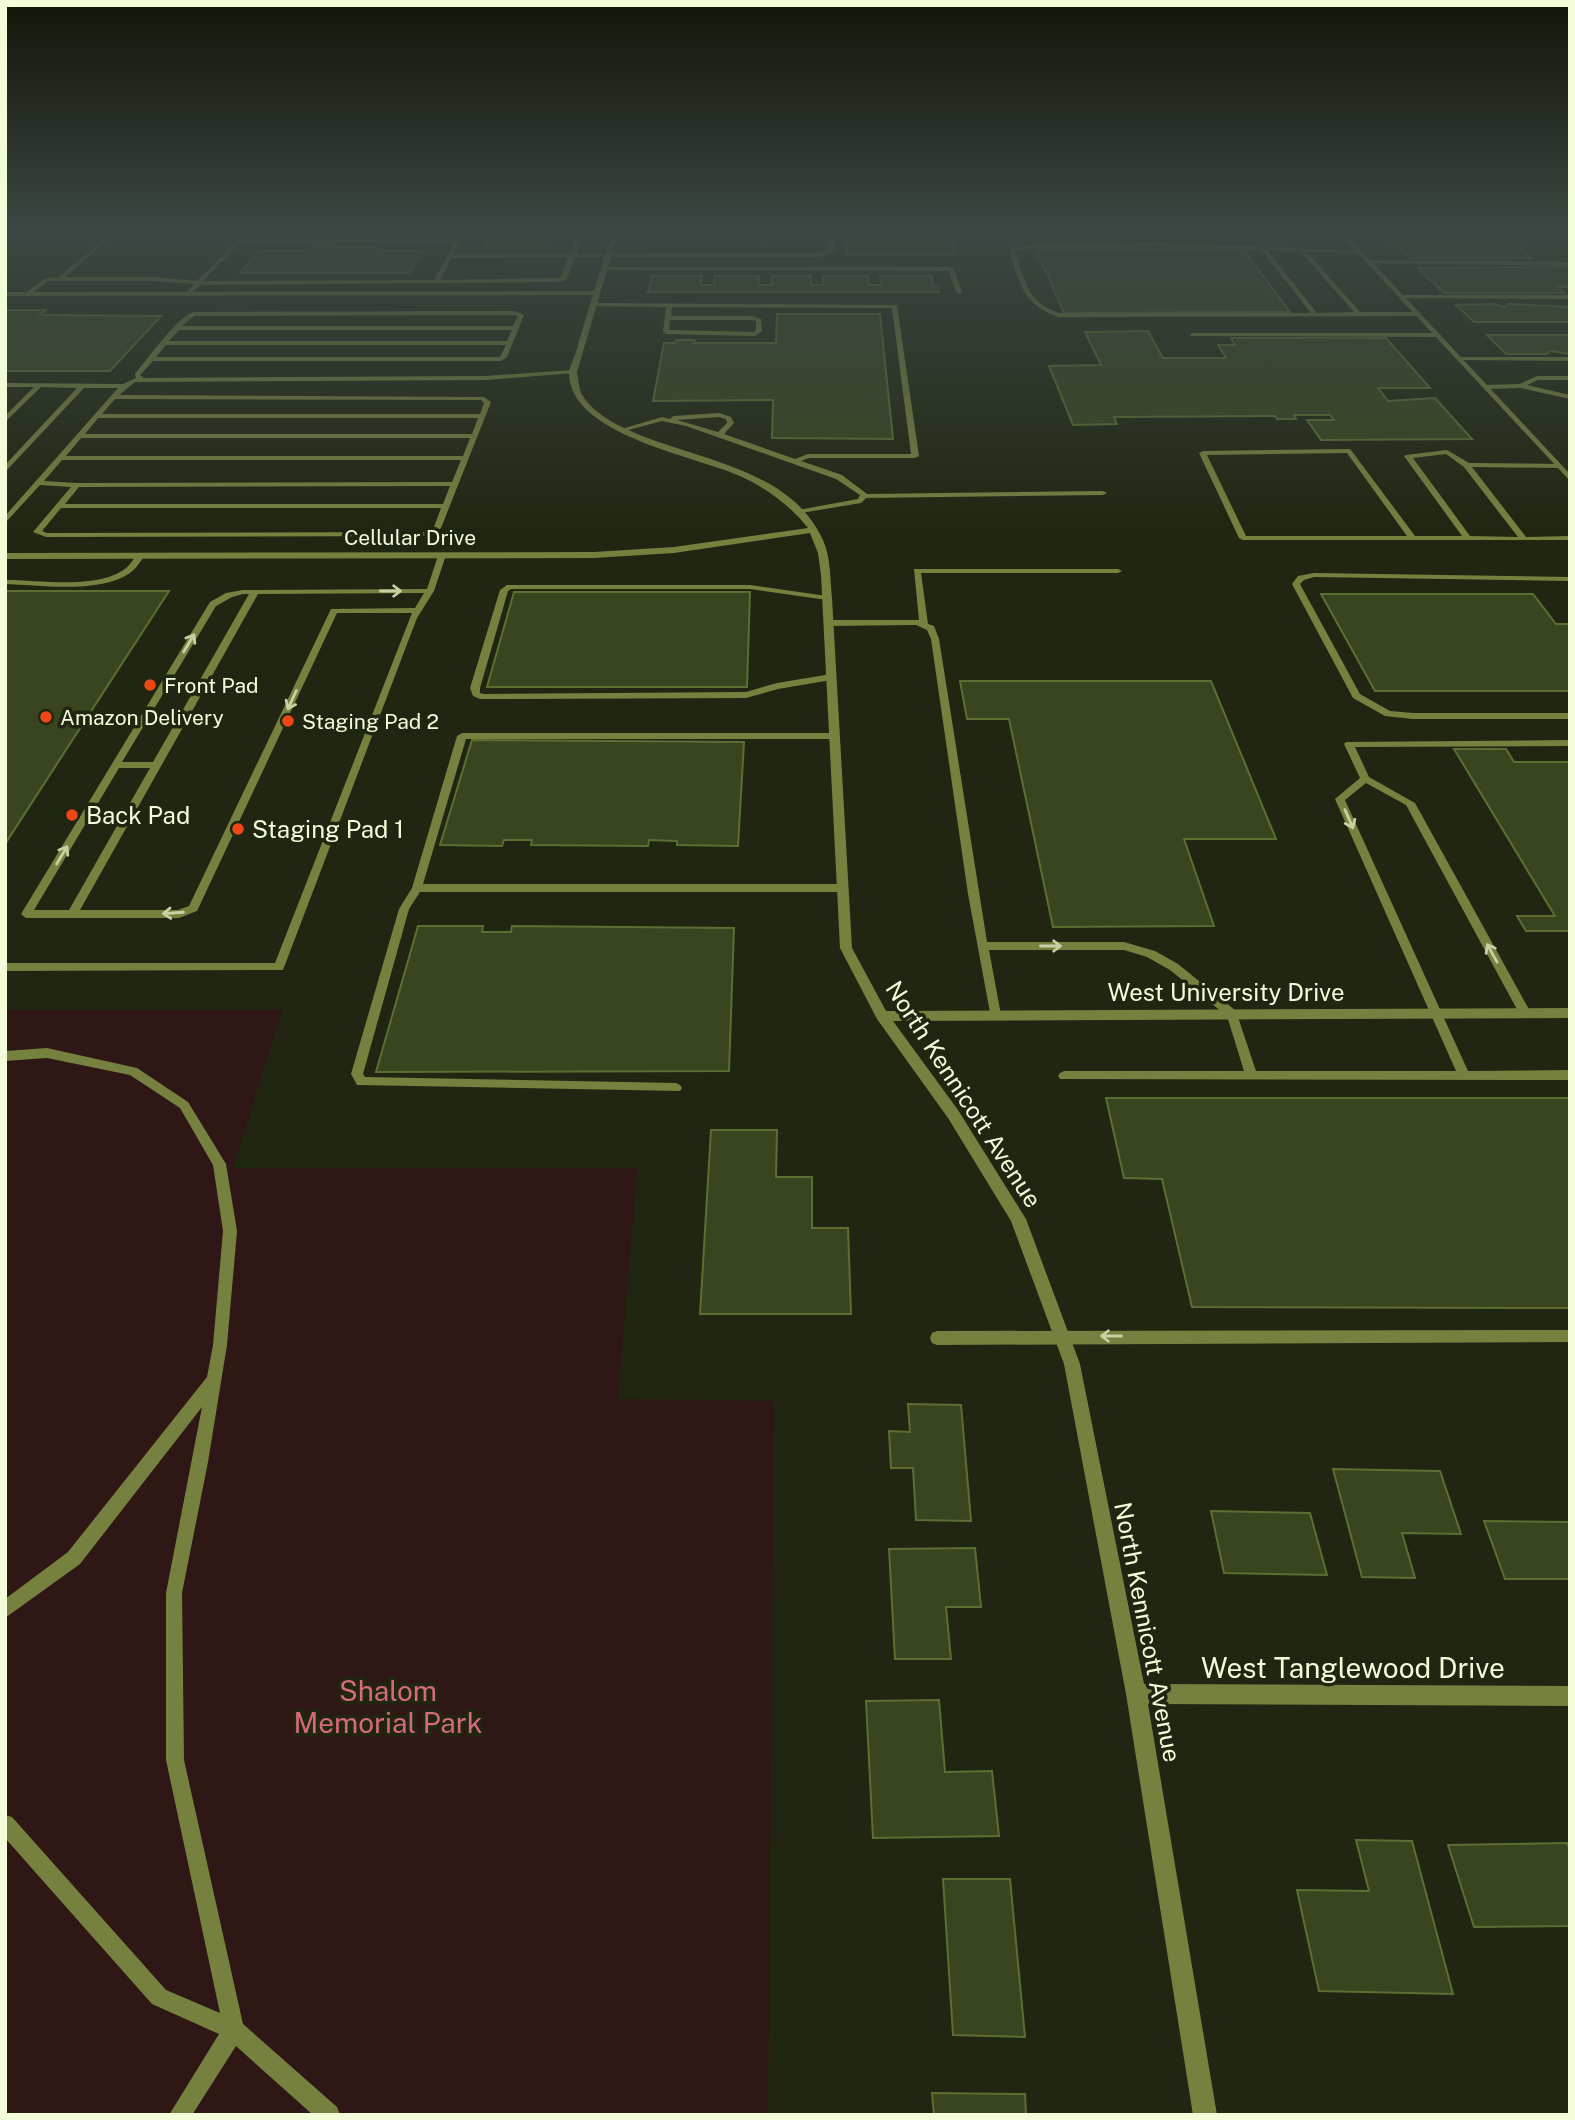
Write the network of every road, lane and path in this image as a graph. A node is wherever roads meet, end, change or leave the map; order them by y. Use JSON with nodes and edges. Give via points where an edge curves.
{"nodes":[{"id":1,"x":174,"y":332,"type":"edge"},
{"id":2,"x":514,"y":332,"type":"edge"},
{"id":3,"x":584,"y":332,"type":"edge"},
{"id":4,"x":666,"y":332,"type":"edge"},
{"id":5,"x":758,"y":332,"type":"edge"},
{"id":6,"x":898,"y":332,"type":"edge"},
{"id":7,"x":1434,"y":332,"type":"edge"},
{"id":8,"x":1192,"y":335,"type":"dead end"},
{"id":9,"x":1437,"y":335,"type":"junction"},
{"id":10,"x":165,"y":342,"type":"junction"},
{"id":11,"x":510,"y":342,"type":"junction"},
{"id":12,"x":151,"y":359,"type":"junction"},
{"id":13,"x":1460,"y":359,"type":"junction"},
{"id":14,"x":1570,"y":359,"type":"edge"},
{"id":15,"x":573,"y":372,"type":"junction"},
{"id":16,"x":1570,"y":378,"type":"edge"},
{"id":17,"x":141,"y":379,"type":"junction"},
{"id":18,"x":5,"y":385,"type":"edge"},
{"id":19,"x":40,"y":385,"type":"junction"},
{"id":20,"x":83,"y":385,"type":"junction"},
{"id":21,"x":124,"y":386,"type":"junction"},
{"id":22,"x":1521,"y":386,"type":"junction"},
{"id":23,"x":1486,"y":387,"type":"junction"},
{"id":24,"x":113,"y":397,"type":"junction"},
{"id":25,"x":1570,"y":397,"type":"edge"},
{"id":26,"x":97,"y":416,"type":"junction"},
{"id":27,"x":482,"y":416,"type":"junction"},
{"id":28,"x":662,"y":419,"type":"junction"},
{"id":29,"x":5,"y":420,"type":"edge"},
{"id":30,"x":621,"y":430,"type":"junction"},
{"id":31,"x":719,"y":435,"type":"junction"},
{"id":32,"x":80,"y":436,"type":"junction"},
{"id":33,"x":474,"y":436,"type":"junction"},
{"id":34,"x":61,"y":458,"type":"junction"},
{"id":35,"x":465,"y":458,"type":"junction"},
{"id":36,"x":796,"y":461,"type":"junction"},
{"id":37,"x":1466,"y":465,"type":"junction"},
{"id":38,"x":1558,"y":466,"type":"junction"},
{"id":39,"x":5,"y":470,"type":"edge"},
{"id":40,"x":1570,"y":479,"type":"edge"},
{"id":41,"x":38,"y":483,"type":"junction"},
{"id":42,"x":455,"y":484,"type":"junction"},
{"id":43,"x":77,"y":485,"type":"junction"},
{"id":44,"x":1103,"y":493,"type":"dead end"},
{"id":45,"x":863,"y":496,"type":"junction"},
{"id":46,"x":59,"y":506,"type":"junction"},
{"id":47,"x":446,"y":506,"type":"junction"},
{"id":48,"x":798,"y":512,"type":"junction"},
{"id":49,"x":5,"y":521,"type":"edge"},
{"id":50,"x":813,"y":530,"type":"junction"},
{"id":51,"x":1412,"y":538,"type":"junction"},
{"id":52,"x":1467,"y":538,"type":"junction"},
{"id":53,"x":1524,"y":538,"type":"junction"},
{"id":54,"x":1570,"y":538,"type":"edge"},
{"id":55,"x":140,"y":555,"type":"junction"},
{"id":56,"x":442,"y":555,"type":"junction"},
{"id":57,"x":5,"y":556,"type":"edge"},
{"id":58,"x":1118,"y":571,"type":"dead end"},
{"id":59,"x":1570,"y":579,"type":"edge"},
{"id":60,"x":5,"y":582,"type":"edge"},
{"id":61,"x":430,"y":591,"type":"junction"},
{"id":62,"x":255,"y":592,"type":"junction"},
{"id":63,"x":827,"y":597,"type":"junction"},
{"id":64,"x":417,"y":610,"type":"junction"},
{"id":65,"x":828,"y":623,"type":"junction"},
{"id":66,"x":924,"y":624,"type":"junction"},
{"id":67,"x":831,"y":677,"type":"junction"},
{"id":68,"x":1570,"y":716,"type":"edge"},
{"id":69,"x":834,"y":736,"type":"junction"},
{"id":70,"x":1570,"y":743,"type":"edge"},
{"id":71,"x":116,"y":765,"type":"junction"},
{"id":72,"x":156,"y":765,"type":"junction"},
{"id":73,"x":1365,"y":779,"type":"junction"},
{"id":74,"x":417,"y":888,"type":"junction"},
{"id":75,"x":842,"y":888,"type":"junction"},
{"id":76,"x":72,"y":914,"type":"junction"},
{"id":77,"x":983,"y":946,"type":"junction"},
{"id":78,"x":5,"y":967,"type":"edge"},
{"id":79,"x":1525,"y":1013,"type":"junction"},
{"id":80,"x":1570,"y":1013,"type":"edge"},
{"id":81,"x":1233,"y":1014,"type":"junction"},
{"id":82,"x":1437,"y":1014,"type":"junction"},
{"id":83,"x":995,"y":1015,"type":"junction"},
{"id":84,"x":882,"y":1016,"type":"junction"},
{"id":85,"x":5,"y":1056,"type":"edge"},
{"id":86,"x":1251,"y":1075,"type":"junction"},
{"id":87,"x":1464,"y":1075,"type":"junction"},
{"id":88,"x":1570,"y":1075,"type":"edge"},
{"id":89,"x":1064,"y":1076,"type":"dead end"},
{"id":90,"x":676,"y":1088,"type":"dead end"},
{"id":91,"x":1061,"y":1336,"type":"junction"},
{"id":92,"x":1570,"y":1336,"type":"edge"},
{"id":93,"x":937,"y":1338,"type":"dead end"},
{"id":94,"x":214,"y":1378,"type":"junction"},
{"id":95,"x":5,"y":1610,"type":"edge"},
{"id":96,"x":1136,"y":1694,"type":"junction"},
{"id":97,"x":1570,"y":1696,"type":"edge"},
{"id":98,"x":5,"y":1824,"type":"edge"},
{"id":99,"x":234,"y":2030,"type":"junction"},
{"id":100,"x":180,"y":2115,"type":"edge"},
{"id":101,"x":329,"y":2115,"type":"edge"},
{"id":102,"x":1205,"y":2115,"type":"edge"}],
"edges":[{"from":1,"to":10,"type":"lane"},
{"from":2,"to":11,"type":"lane"},
{"from":3,"to":15,"type":"street"},
{"from":4,"to":5,"type":"lane"},
{"from":6,"to":36,"type":"lane","via":[[915,456],[808,456]]},
{"from":7,"to":9,"type":"street"},
{"from":8,"to":9,"type":"lane"},
{"from":9,"to":13,"type":"street"},
{"from":10,"to":11,"type":"lane"},
{"from":10,"to":12,"type":"lane"},
{"from":11,"to":12,"type":"lane","via":[[505,356],[495,359]]},
{"from":12,"to":17,"type":"lane","via":[[137,375]]},
{"from":13,"to":14,"type":"lane"},
{"from":13,"to":23,"type":"street"},
{"from":15,"to":17,"type":"lane","via":[[486,378]]},
{"from":15,"to":30,"type":"street","name":"North Kennicott Avenue","via":[[576,387],[589,407]]},
{"from":16,"to":22,"type":"lane","via":[[1537,378]]},
{"from":17,"to":21,"type":"lane"},
{"from":18,"to":19,"type":"lane"},
{"from":19,"to":20,"type":"lane"},
{"from":19,"to":29,"type":"lane"},
{"from":20,"to":21,"type":"lane"},
{"from":20,"to":39,"type":"lane"},
{"from":21,"to":24,"type":"lane"},
{"from":22,"to":23,"type":"lane"},
{"from":22,"to":25,"type":"lane"},
{"from":23,"to":38,"type":"street"},
{"from":24,"to":26,"type":"lane"},
{"from":24,"to":27,"type":"lane","via":[[482,398],[488,402]]},
{"from":26,"to":27,"type":"lane"},
{"from":26,"to":32,"type":"lane"},
{"from":27,"to":33,"type":"lane"},
{"from":28,"to":30,"type":"lane"},
{"from":28,"to":31,"type":"lane"},
{"from":28,"to":31,"type":"lane","via":[[729,418],[731,423]]},
{"from":30,"to":48,"type":"street","name":"North Kennicott Avenue","via":[[733,470]]},
{"from":31,"to":36,"type":"lane"},
{"from":32,"to":33,"type":"lane"},
{"from":32,"to":34,"type":"lane"},
{"from":33,"to":35,"type":"lane"},
{"from":34,"to":35,"type":"lane"},
{"from":34,"to":41,"type":"lane"},
{"from":35,"to":42,"type":"lane"},
{"from":36,"to":45,"type":"lane","via":[[839,477]]},
{"from":37,"to":38,"type":"lane"},
{"from":37,"to":52,"type":"lane","via":[[1447,453],[1408,456]]},
{"from":37,"to":53,"type":"lane"},
{"from":38,"to":40,"type":"street"},
{"from":41,"to":43,"type":"lane"},
{"from":41,"to":49,"type":"lane"},
{"from":42,"to":43,"type":"lane"},
{"from":42,"to":47,"type":"lane"},
{"from":43,"to":46,"type":"lane"},
{"from":44,"to":45,"type":"lane"},
{"from":45,"to":48,"type":"lane","via":[[861,501]]},
{"from":46,"to":47,"type":"lane"},
{"from":46,"to":47,"type":"lane","via":[[37,532],[427,534],[437,528]]},
{"from":48,"to":50,"type":"street","name":"North Kennicott Avenue"},
{"from":50,"to":56,"type":"street","name":"Cellular Drive","via":[[652,552]]},
{"from":50,"to":63,"type":"street","name":"North Kennicott Avenue","via":[[821,550]]},
{"from":51,"to":51,"type":"lane","via":[[1243,538],[1203,453],[1349,452]]},
{"from":51,"to":52,"type":"lane"},
{"from":52,"to":53,"type":"lane"},
{"from":53,"to":54,"type":"lane"},
{"from":55,"to":56,"type":"street","name":"Cellular Drive"},
{"from":55,"to":57,"type":"street","name":"Cellular Drive"},
{"from":55,"to":60,"type":"lane","via":[[128,571],[111,579]]},
{"from":56,"to":61,"type":"lane"},
{"from":58,"to":66,"type":"lane","via":[[917,571]]},
{"from":59,"to":68,"type":"lane","via":[[1314,575],[1296,584],[1356,696],[1388,714]]},
{"from":62,"to":61,"type":"lane","one_way":true},
{"from":61,"to":64,"type":"lane"},
{"from":71,"to":62,"type":"lane","one_way":true,"via":[[213,604],[229,594]]},
{"from":62,"to":72,"type":"lane"},
{"from":63,"to":65,"type":"street","name":"North Kennicott Avenue"},
{"from":63,"to":67,"type":"lane","via":[[750,587],[510,587],[505,590],[475,688],[483,697],[746,695]]},
{"from":64,"to":76,"type":"lane","one_way":true,"via":[[334,611],[193,908],[179,914]]},
{"from":64,"to":78,"type":"lane","via":[[279,967]]},
{"from":65,"to":66,"type":"lane"},
{"from":65,"to":67,"type":"street","name":"North Kennicott Avenue"},
{"from":66,"to":77,"type":"lane","via":[[935,639]]},
{"from":67,"to":69,"type":"street","name":"North Kennicott Avenue"},
{"from":69,"to":74,"type":"lane","via":[[462,736]]},
{"from":69,"to":75,"type":"street","name":"North Kennicott Avenue"},
{"from":70,"to":73,"type":"lane","via":[[1349,744]]},
{"from":71,"to":72,"type":"lane"},
{"from":76,"to":71,"type":"lane","one_way":true,"via":[[26,914]]},
{"from":72,"to":76,"type":"lane"},
{"from":79,"to":73,"type":"lane","one_way":true,"via":[[1410,803]]},
{"from":73,"to":82,"type":"lane","one_way":true,"via":[[1340,799]]},
{"from":74,"to":75,"type":"lane"},
{"from":74,"to":90,"type":"lane","via":[[404,909],[357,1074],[361,1082]]},
{"from":75,"to":84,"type":"street","name":"North Kennicott Avenue","via":[[846,948]]},
{"from":77,"to":81,"type":"lane","one_way":true,"via":[[1124,946],[1174,967]]},
{"from":77,"to":83,"type":"lane"},
{"from":79,"to":80,"type":"street","name":"West University Drive"},
{"from":79,"to":82,"type":"street","name":"West University Drive"},
{"from":81,"to":82,"type":"street","name":"West University Drive"},
{"from":81,"to":83,"type":"street","name":"West University Drive"},
{"from":81,"to":86,"type":"lane"},
{"from":82,"to":87,"type":"lane"},
{"from":83,"to":84,"type":"street","name":"West University Drive"},
{"from":84,"to":91,"type":"street","name":"North Kennicott Avenue","via":[[953,1114],[1018,1219]]},
{"from":85,"to":94,"type":"lane","via":[[47,1053],[133,1071],[184,1105],[219,1164],[230,1231]]},
{"from":86,"to":87,"type":"lane"},
{"from":86,"to":89,"type":"lane"},
{"from":87,"to":88,"type":"lane"},
{"from":92,"to":91,"type":"lane","one_way":true},
{"from":91,"to":93,"type":"lane"},
{"from":91,"to":96,"type":"street","name":"North Kennicott Avenue","via":[[1072,1364]]},
{"from":94,"to":95,"type":"lane","via":[[75,1558]]},
{"from":94,"to":99,"type":"lane","via":[[174,1592],[175,1760]]},
{"from":96,"to":97,"type":"street","name":"West Tanglewood Drive"},
{"from":96,"to":102,"type":"street","name":"North Kennicott Avenue"},
{"from":98,"to":99,"type":"lane","via":[[159,1997]]},
{"from":99,"to":100,"type":"lane"},
{"from":99,"to":101,"type":"lane"}]}
